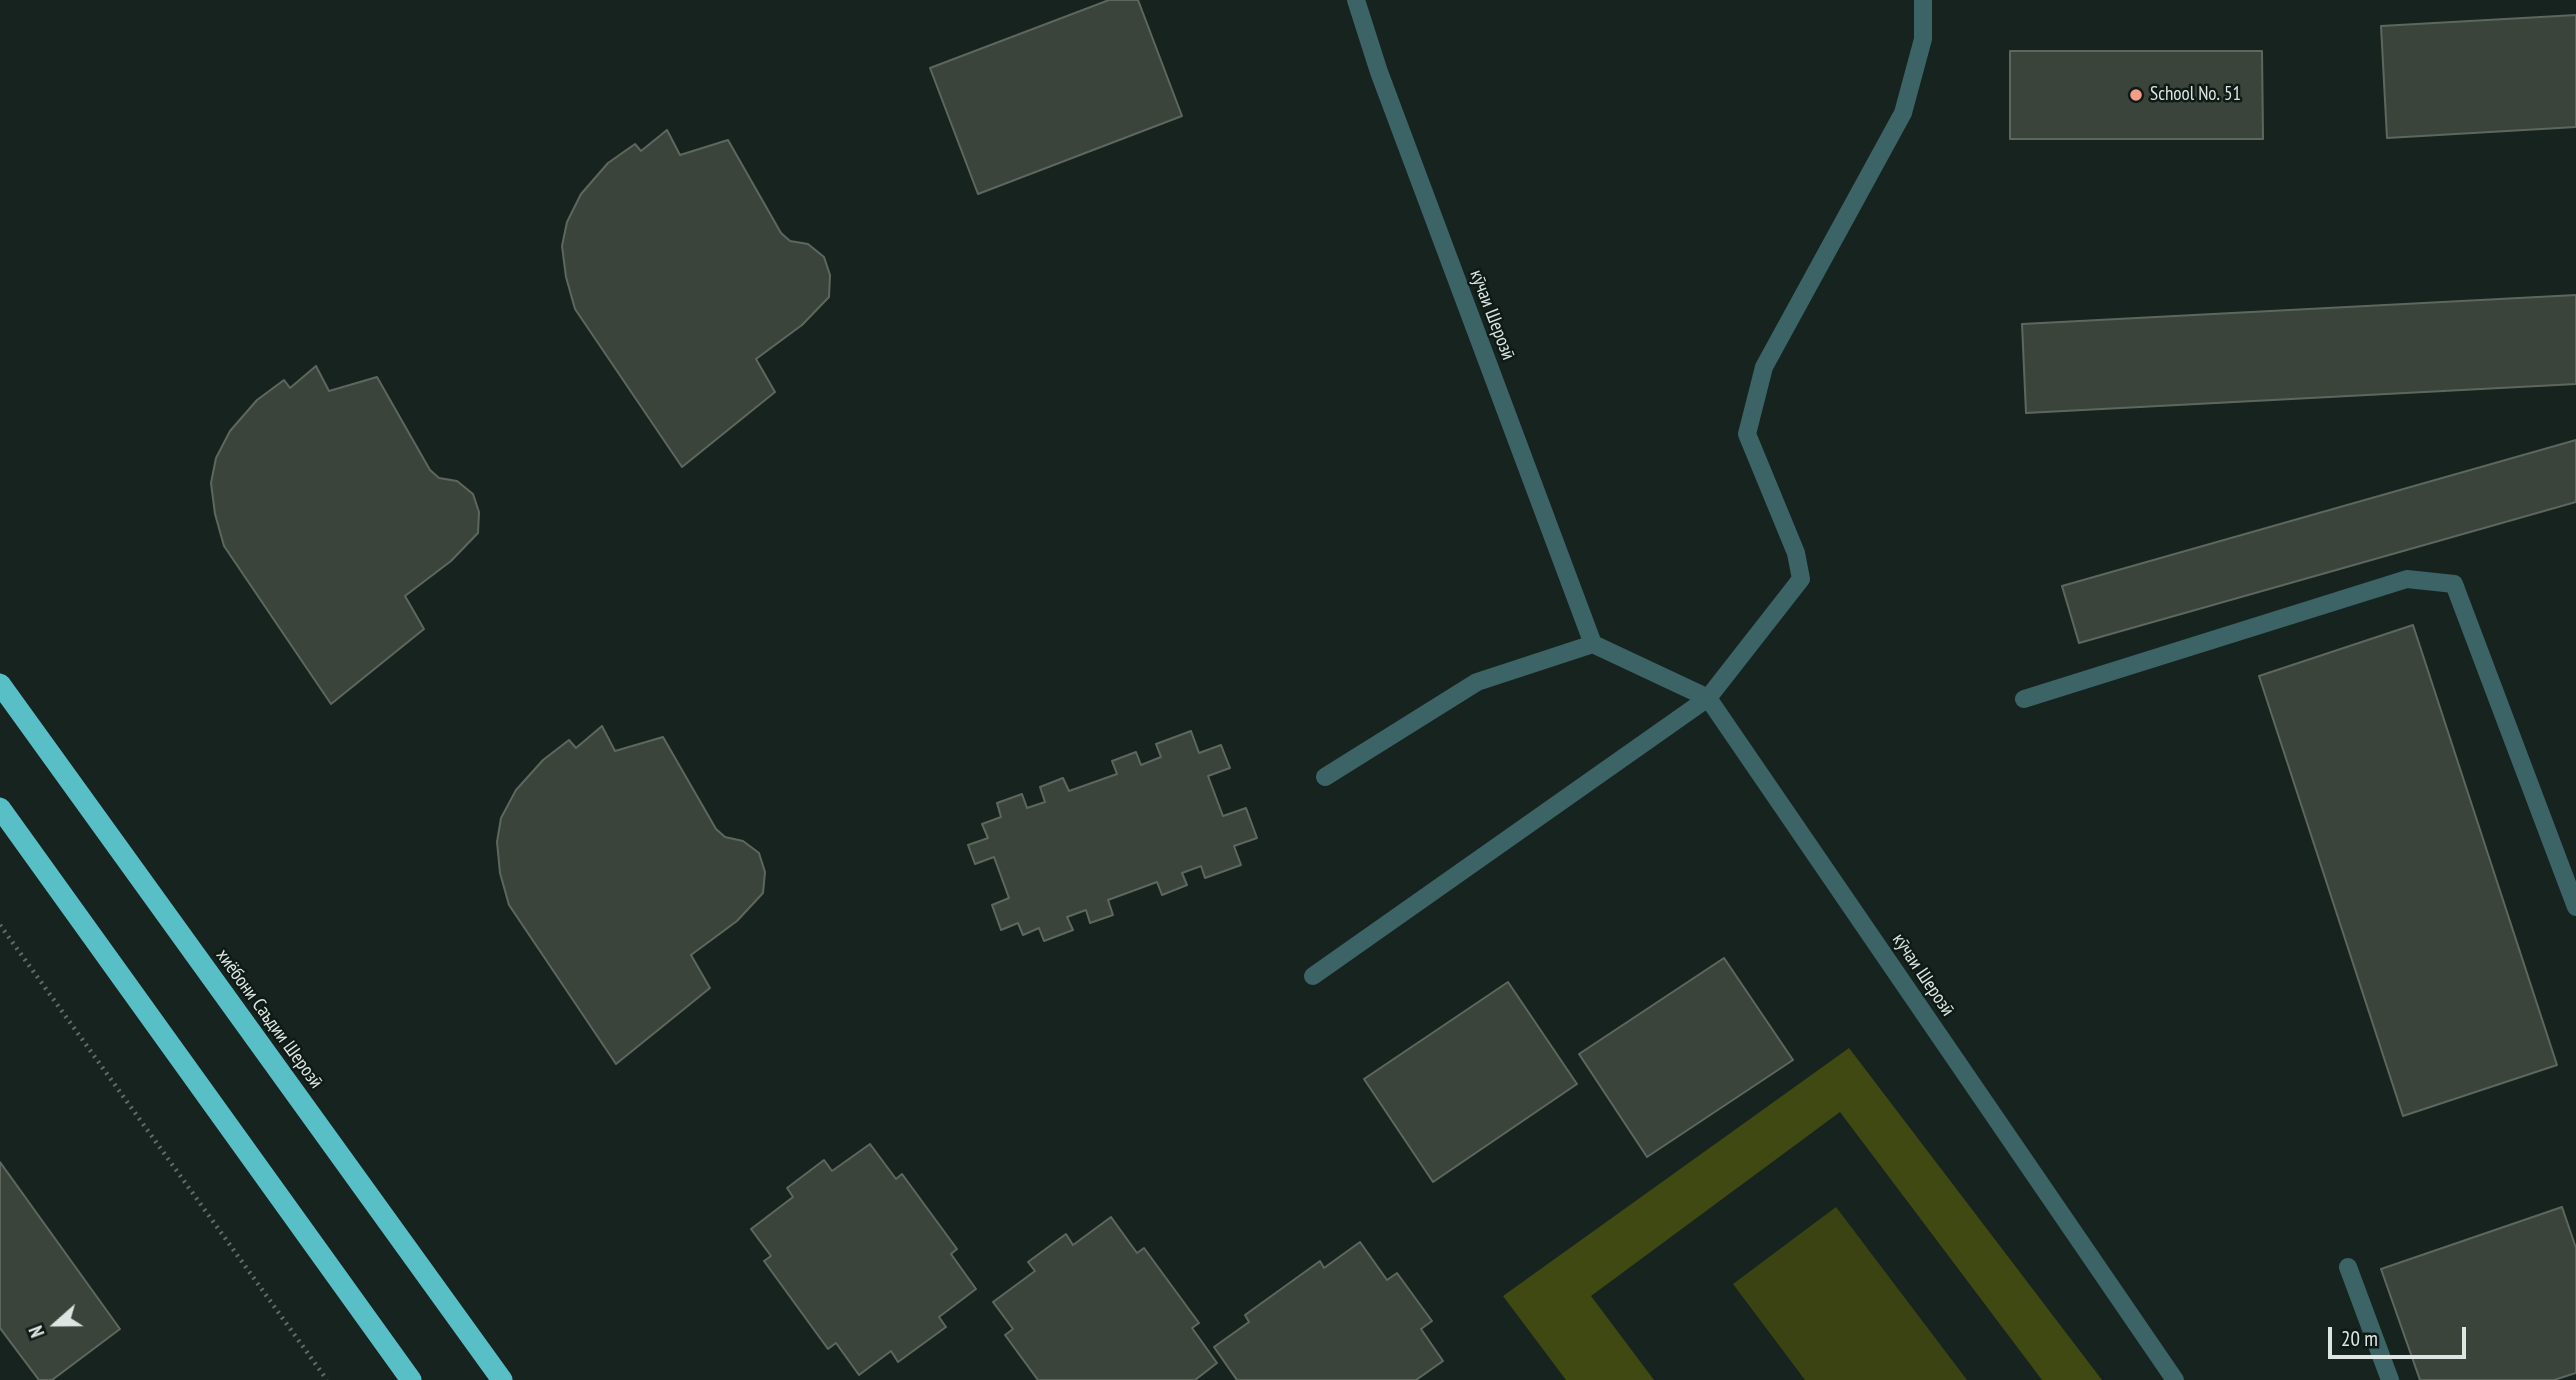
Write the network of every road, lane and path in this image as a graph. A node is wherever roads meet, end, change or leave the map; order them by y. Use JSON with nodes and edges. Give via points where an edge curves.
{"nodes":[{"id":1,"x":1356,"y":0,"type":"edge"},
{"id":2,"x":1923,"y":0,"type":"edge"},
{"id":3,"x":1593,"y":644,"type":"junction"},
{"id":4,"x":0,"y":684,"type":"edge"},
{"id":5,"x":1708,"y":698,"type":"junction"},
{"id":6,"x":2024,"y":699,"type":"dead end"},
{"id":7,"x":1325,"y":777,"type":"dead end"},
{"id":8,"x":0,"y":808,"type":"edge"},
{"id":9,"x":2576,"y":907,"type":"edge"},
{"id":10,"x":0,"y":925,"type":"edge"},
{"id":11,"x":1312,"y":976,"type":"dead end"},
{"id":12,"x":2348,"y":1267,"type":"dead end"},
{"id":13,"x":327,"y":1380,"type":"edge"},
{"id":14,"x":411,"y":1380,"type":"edge"},
{"id":15,"x":502,"y":1380,"type":"edge"},
{"id":16,"x":2175,"y":1380,"type":"edge"},
{"id":17,"x":2390,"y":1380,"type":"edge"}],
"edges":[{"from":1,"to":3,"type":"lane","name":"кӯчаи Шерозӣ"},
{"from":2,"to":5,"type":"lane","via":[[1923,39],[1903,113],[1764,367],[1747,434],[1796,552],[1801,579]]},
{"from":3,"to":5,"type":"lane"},
{"from":3,"to":7,"type":"lane","via":[[1477,682]]},
{"from":4,"to":15,"type":"highway","name":"хиёбони Саъдии Шерозӣ"},
{"from":5,"to":11,"type":"lane"},
{"from":5,"to":16,"type":"lane","name":"кӯчаи Шерозӣ"},
{"from":6,"to":9,"type":"lane","via":[[2407,579],[2454,584]]},
{"from":8,"to":14,"type":"highway"},
{"from":10,"to":13,"type":"path"},
{"from":12,"to":17,"type":"lane"}]}
